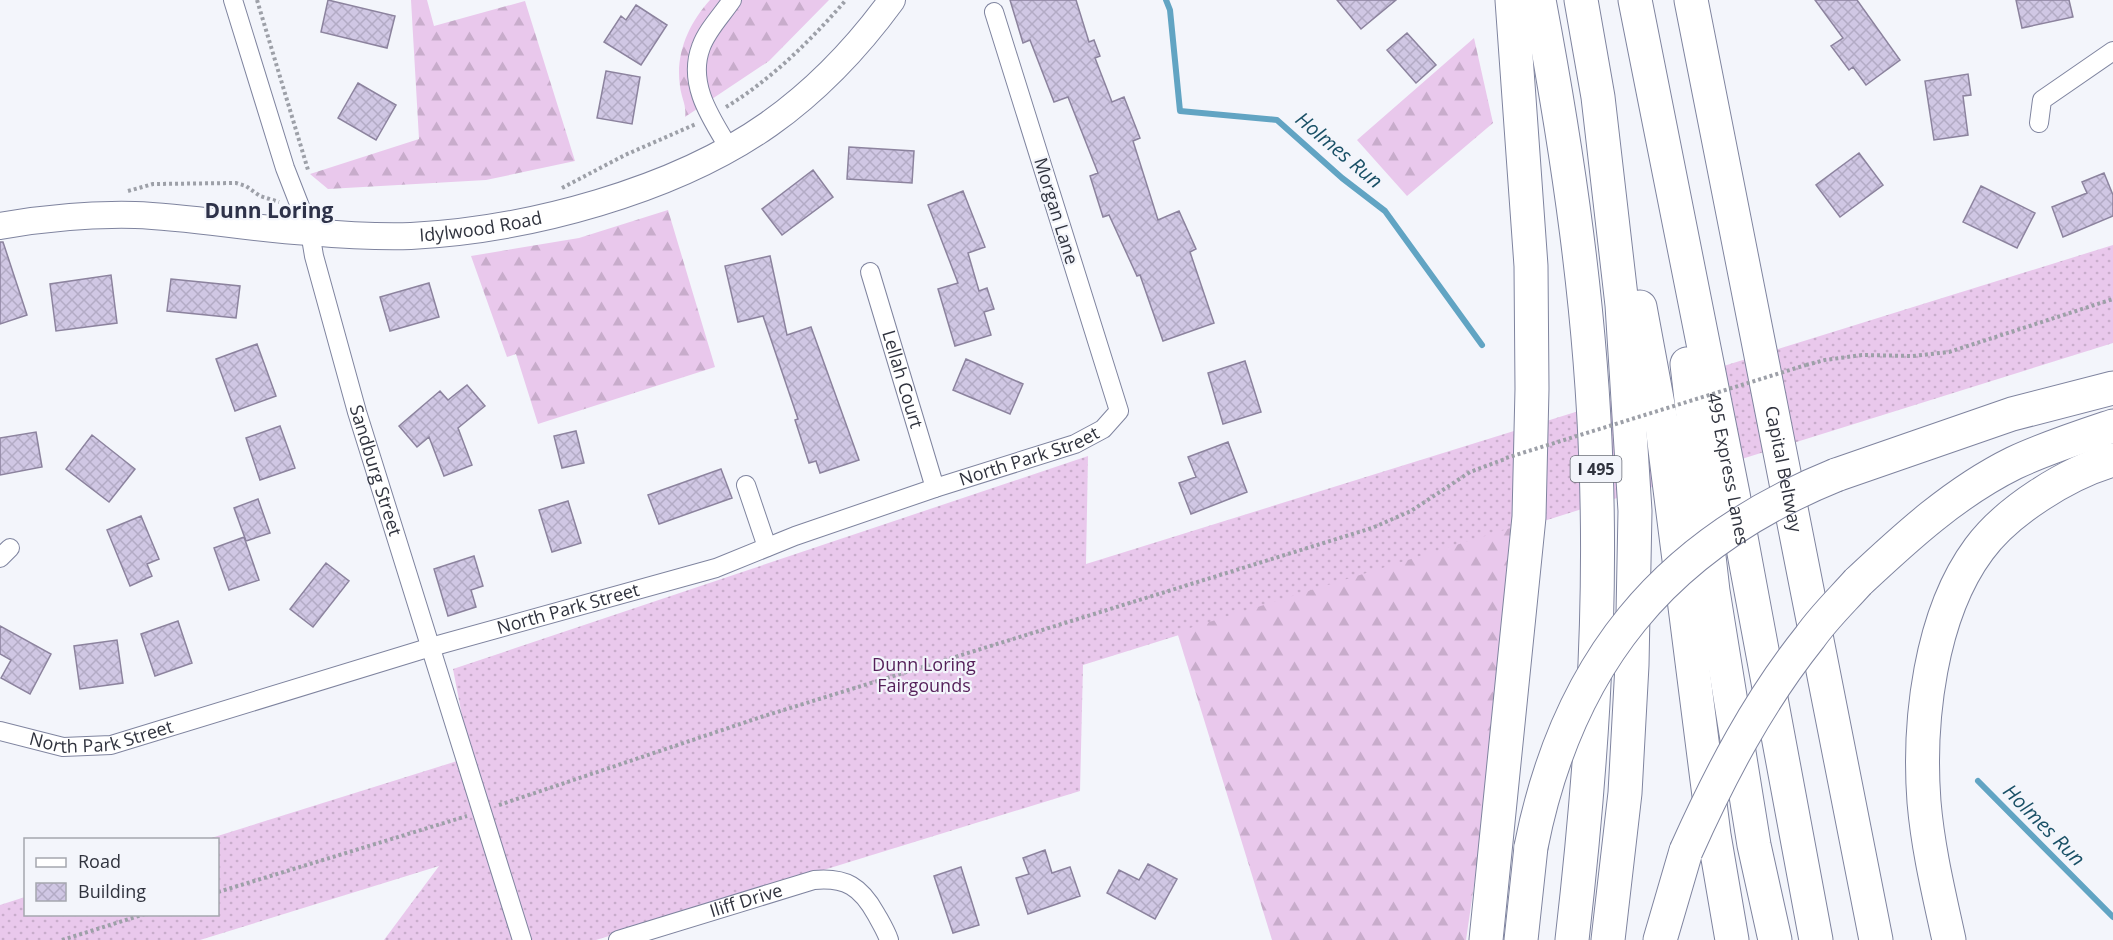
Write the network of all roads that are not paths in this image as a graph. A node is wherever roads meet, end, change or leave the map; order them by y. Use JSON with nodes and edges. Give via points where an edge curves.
{"nodes":[{"id":1,"x":233,"y":0,"type":"edge"},
{"id":2,"x":732,"y":0,"type":"edge"},
{"id":3,"x":892,"y":0,"type":"edge"},
{"id":4,"x":1512,"y":0,"type":"edge"},
{"id":5,"x":1539,"y":0,"type":"edge"},
{"id":6,"x":1581,"y":0,"type":"edge"},
{"id":7,"x":1635,"y":0,"type":"edge"},
{"id":8,"x":1691,"y":0,"type":"edge"},
{"id":9,"x":994,"y":12,"type":"dead end"},
{"id":10,"x":2113,"y":51,"type":"edge"},
{"id":11,"x":1598,"y":96,"type":"junction"},
{"id":12,"x":2038,"y":123,"type":"dead end"},
{"id":13,"x":1662,"y":138,"type":"junction"},
{"id":14,"x":729,"y":148,"type":"junction"},
{"id":15,"x":0,"y":226,"type":"edge"},
{"id":16,"x":310,"y":232,"type":"junction"},
{"id":17,"x":870,"y":272,"type":"dead end"},
{"id":18,"x":2113,"y":388,"type":"edge"},
{"id":19,"x":1119,"y":411,"type":"joint"},
{"id":20,"x":2113,"y":426,"type":"edge"},
{"id":21,"x":2113,"y":460,"type":"edge"},
{"id":22,"x":746,"y":485,"type":"dead end"},
{"id":23,"x":935,"y":488,"type":"junction"},
{"id":24,"x":767,"y":548,"type":"junction"},
{"id":25,"x":431,"y":647,"type":"junction"},
{"id":26,"x":0,"y":731,"type":"edge"},
{"id":27,"x":522,"y":940,"type":"edge"},
{"id":28,"x":618,"y":940,"type":"edge"},
{"id":29,"x":889,"y":940,"type":"edge"},
{"id":30,"x":1486,"y":940,"type":"edge"},
{"id":31,"x":1521,"y":940,"type":"edge"},
{"id":32,"x":1572,"y":940,"type":"edge"},
{"id":33,"x":1608,"y":940,"type":"edge"},
{"id":34,"x":1660,"y":940,"type":"edge"},
{"id":35,"x":1732,"y":940,"type":"edge"},
{"id":36,"x":1775,"y":940,"type":"edge"},
{"id":37,"x":1816,"y":940,"type":"edge"},
{"id":38,"x":1876,"y":940,"type":"edge"},
{"id":39,"x":1949,"y":940,"type":"edge"}],
"edges":[{"from":1,"to":16,"type":"street","name":"Sandburg Street","via":[[264,105]]},
{"from":2,"to":14,"type":"street","via":[[701,46],[696,64],[697,81],[710,116]]},
{"from":3,"to":14,"type":"main road","name":"Idylwood Road","via":[[874,25],[807,95]]},
{"from":4,"to":30,"type":"highway","via":[[1531,266],[1532,389],[1528,517]]},
{"from":5,"to":32,"type":"highway","number":"I 495","via":[[1571,188],[1596,466],[1597,588],[1589,770]]},
{"from":6,"to":11,"type":"highway","number":"I 495"},
{"from":7,"to":13,"type":"highway","name":"495 Express Lanes"},
{"from":8,"to":38,"type":"highway","name":"Capital Beltway"},
{"from":9,"to":19,"type":"street","name":"Morgan Lane"},
{"from":10,"to":12,"type":"street","via":[[2042,100]]},
{"from":11,"to":33,"type":"highway","number":"I 495","via":[[1622,305],[1635,511],[1625,782]]},
{"from":11,"to":35,"type":"highway","via":[[1662,426],[1714,835]]},
{"from":13,"to":36,"type":"highway","via":[[1713,591],[1754,845]]},
{"from":13,"to":37,"type":"highway","name":"495 Express Lanes"},
{"from":14,"to":16,"type":"main road","name":"Idylwood Road","via":[[623,195],[514,223],[410,236]]},
{"from":15,"to":16,"type":"main road","name":"Idylwood Road","via":[[66,217],[136,215]]},
{"from":16,"to":25,"type":"street","name":"Sandburg Street","via":[[357,412]]},
{"from":17,"to":23,"type":"street","name":"Lellah Court"},
{"from":18,"to":31,"type":"highway","bridge":true,"via":[[2012,414],[1796,491],[1724,533],[1661,585],[1632,618],[1583,691],[1550,769],[1531,847]]},
{"from":19,"to":23,"type":"street","name":"North Park Street","via":[[1103,429],[1083,441]]},
{"from":20,"to":34,"type":"highway","bridge":true,"via":[[2040,452],[1971,488],[1913,531],[1858,582],[1810,636],[1739,742],[1711,795],[1686,851]]},
{"from":21,"to":39,"type":"highway","via":[[2059,484],[2010,516],[1979,548],[1952,597],[1933,661],[1923,734],[1924,801],[1930,850]]},
{"from":22,"to":24,"type":"street"},
{"from":23,"to":24,"type":"street","name":"North Park Street"},
{"from":24,"to":25,"type":"street","name":"North Park Street","via":[[716,568]]},
{"from":25,"to":26,"type":"street","name":"North Park Street","via":[[111,745],[63,747]]},
{"from":25,"to":27,"type":"street","name":"Sandburg Street"},
{"from":28,"to":29,"type":"street","name":"Iliff Drive","via":[[814,880],[829,879],[858,889]]}]}
